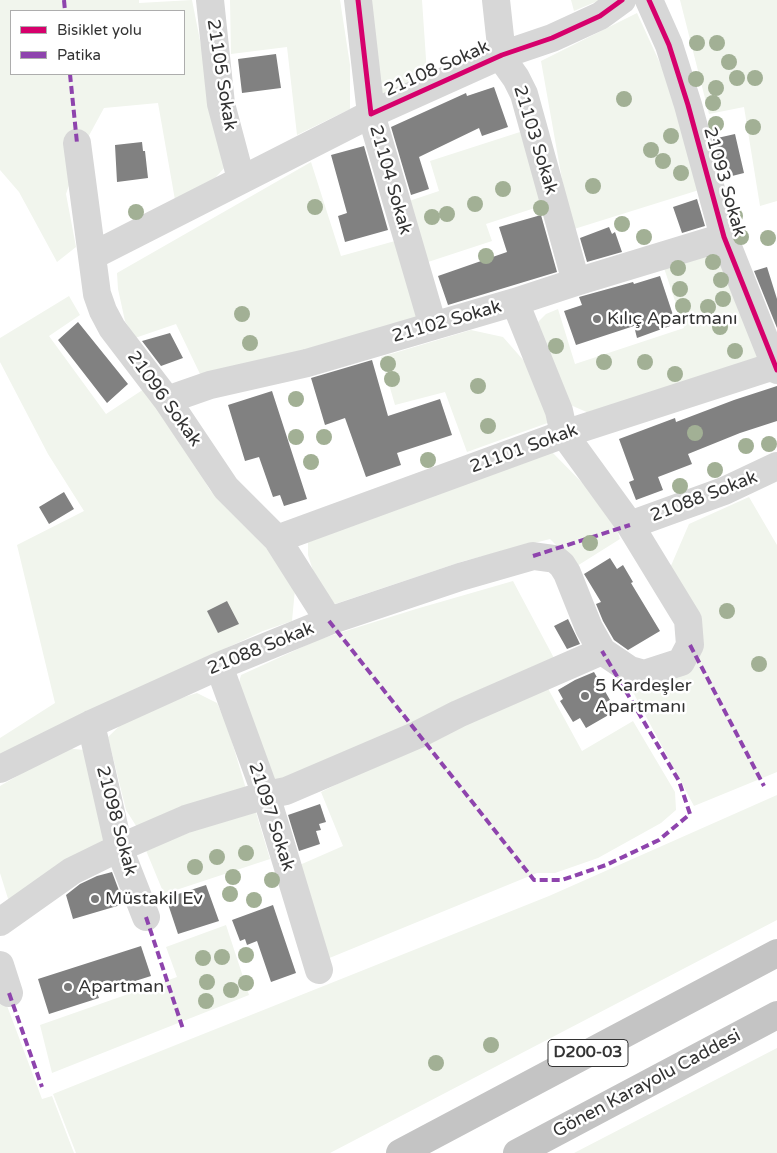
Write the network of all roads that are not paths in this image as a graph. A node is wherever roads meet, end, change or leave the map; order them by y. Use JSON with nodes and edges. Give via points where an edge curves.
{"nodes":[{"id":1,"x":210,"y":0,"type":"edge"},
{"id":2,"x":358,"y":0,"type":"edge"},
{"id":3,"x":496,"y":0,"type":"edge"},
{"id":4,"x":622,"y":0,"type":"edge"},
{"id":5,"x":649,"y":0,"type":"edge"},
{"id":6,"x":502,"y":55,"type":"junction"},
{"id":7,"x":371,"y":114,"type":"junction"},
{"id":8,"x":77,"y":143,"type":"dead end"},
{"id":9,"x":241,"y":179,"type":"junction"},
{"id":10,"x":724,"y":238,"type":"junction"},
{"id":11,"x":92,"y":256,"type":"junction"},
{"id":12,"x":576,"y":282,"type":"junction"},
{"id":13,"x":515,"y":302,"type":"junction"},
{"id":14,"x":433,"y":326,"type":"junction"},
{"id":15,"x":776,"y":368,"type":"edge"},
{"id":16,"x":167,"y":400,"type":"junction"},
{"id":17,"x":564,"y":434,"type":"junction"},
{"id":18,"x":777,"y":466,"type":"edge"},
{"id":19,"x":630,"y":525,"type":"junction"},
{"id":20,"x":277,"y":539,"type":"junction"},
{"id":21,"x":329,"y":622,"type":"junction"},
{"id":22,"x":602,"y":651,"type":"junction"},
{"id":23,"x":219,"y":666,"type":"junction"},
{"id":24,"x":91,"y":724,"type":"junction"},
{"id":25,"x":0,"y":770,"type":"edge"},
{"id":26,"x":266,"y":795,"type":"junction"},
{"id":27,"x":119,"y":848,"type":"junction"},
{"id":28,"x":146,"y":917,"type":"dead end"},
{"id":29,"x":0,"y":922,"type":"edge"},
{"id":30,"x":777,"y":953,"type":"edge"},
{"id":31,"x":0,"y":965,"type":"edge"},
{"id":32,"x":319,"y":970,"type":"dead end"},
{"id":33,"x":9,"y":993,"type":"dead end"},
{"id":34,"x":777,"y":1015,"type":"edge"},
{"id":35,"x":400,"y":1153,"type":"edge"},
{"id":36,"x":517,"y":1153,"type":"edge"}],
"edges":[{"from":1,"to":9,"type":"street","name":"21105 Sokak","via":[[221,104]]},
{"from":2,"to":7,"type":"street","name":"21104 Sokak"},
{"from":3,"to":6,"type":"street","name":"21103 Sokak"},
{"from":4,"to":6,"type":"street","name":"21108 Sokak","via":[[600,16],[552,38]]},
{"from":5,"to":10,"type":"street","name":"21093 Sokak","via":[[675,62]]},
{"from":6,"to":7,"type":"street","name":"21108 Sokak"},
{"from":6,"to":12,"type":"street","name":"21103 Sokak","via":[[524,94]]},
{"from":7,"to":9,"type":"street","name":"21108 Sokak"},
{"from":7,"to":14,"type":"street","name":"21104 Sokak"},
{"from":8,"to":11,"type":"street","name":"21096 Sokak"},
{"from":9,"to":11,"type":"street","name":"21108 Sokak"},
{"from":10,"to":12,"type":"street","name":"21102 Sokak"},
{"from":10,"to":15,"type":"street","name":"21093 Sokak"},
{"from":11,"to":16,"type":"street","name":"21096 Sokak","via":[[98,294],[112,328]]},
{"from":12,"to":13,"type":"street","name":"21102 Sokak"},
{"from":13,"to":14,"type":"street","name":"21102 Sokak"},
{"from":13,"to":17,"type":"street","via":[[559,411]]},
{"from":14,"to":16,"type":"street","name":"21102 Sokak","via":[[308,363],[210,385]]},
{"from":15,"to":17,"type":"street","name":"21101 Sokak"},
{"from":16,"to":20,"type":"street","name":"21096 Sokak","via":[[226,488]]},
{"from":17,"to":19,"type":"street"},
{"from":17,"to":20,"type":"street","name":"21101 Sokak"},
{"from":18,"to":19,"type":"street","name":"21088 Sokak","via":[[724,491]]},
{"from":19,"to":22,"type":"street","via":[[688,620],[690,645],[681,662],[644,674],[630,670]]},
{"from":20,"to":21,"type":"street","name":"21096 Sokak"},
{"from":21,"to":22,"type":"street","name":"21088 Sokak","via":[[533,556],[555,559],[562,565]]},
{"from":21,"to":23,"type":"street","name":"21088 Sokak"},
{"from":22,"to":26,"type":"street","via":[[307,783],[286,792]]},
{"from":23,"to":24,"type":"street","name":"21088 Sokak"},
{"from":23,"to":26,"type":"street","name":"21097 Sokak"},
{"from":24,"to":25,"type":"street","name":"21088 Sokak"},
{"from":24,"to":27,"type":"street","name":"21098 Sokak"},
{"from":26,"to":27,"type":"street","via":[[186,819]]},
{"from":26,"to":32,"type":"street","name":"21097 Sokak"},
{"from":27,"to":28,"type":"street","name":"21098 Sokak"},
{"from":27,"to":29,"type":"street","via":[[72,871]]},
{"from":30,"to":35,"type":"highway","number":"D200-03"},
{"from":31,"to":33,"type":"street"},
{"from":34,"to":36,"type":"highway","name":"Gönen Karayolu Caddesi","number":"D200-03"}]}
